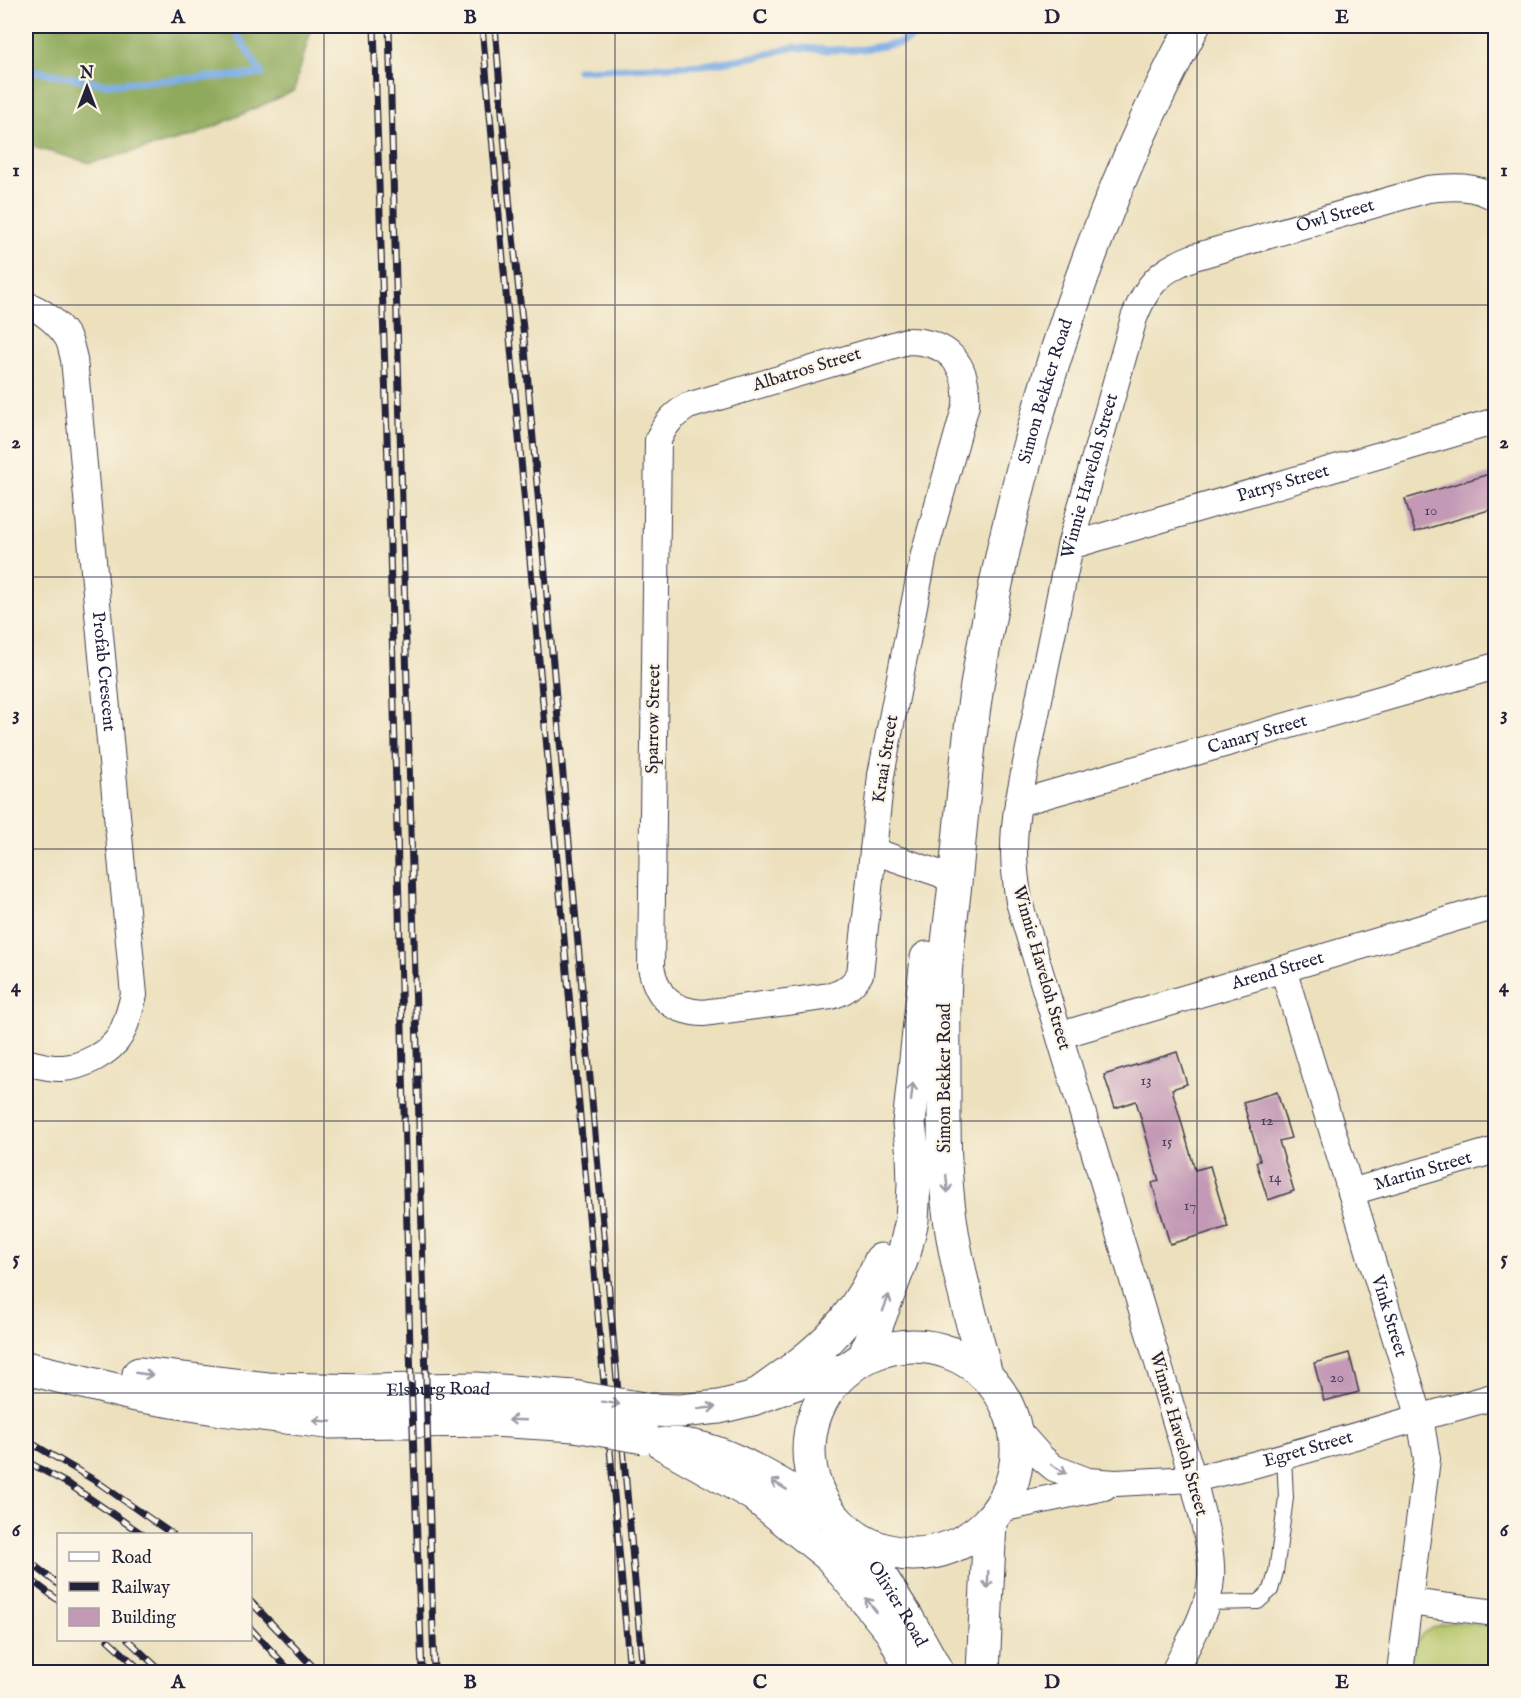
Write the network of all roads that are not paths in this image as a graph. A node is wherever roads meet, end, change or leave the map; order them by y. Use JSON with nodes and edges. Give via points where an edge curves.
{"nodes":[{"id":1,"x":1193,"y":26,"type":"edge"},
{"id":2,"x":1496,"y":198,"type":"edge"},
{"id":3,"x":1173,"y":265,"type":"joint"},
{"id":4,"x":26,"y":305,"type":"edge"},
{"id":5,"x":954,"y":358,"type":"joint"},
{"id":6,"x":1496,"y":421,"type":"edge"},
{"id":7,"x":664,"y":426,"type":"joint"},
{"id":8,"x":1071,"y":546,"type":"junction"},
{"id":9,"x":1496,"y":666,"type":"edge"},
{"id":10,"x":1018,"y":803,"type":"junction"},
{"id":11,"x":873,"y":851,"type":"junction"},
{"id":12,"x":948,"y":879,"type":"junction"},
{"id":13,"x":1496,"y":906,"type":"edge"},
{"id":14,"x":1283,"y":969,"type":"junction"},
{"id":15,"x":674,"y":1006,"type":"joint"},
{"id":16,"x":1060,"y":1035,"type":"junction"},
{"id":17,"x":26,"y":1062,"type":"edge"},
{"id":18,"x":909,"y":1124,"type":"junction"},
{"id":19,"x":1496,"y":1150,"type":"edge"},
{"id":20,"x":1351,"y":1192,"type":"junction"},
{"id":21,"x":26,"y":1349,"type":"edge"},
{"id":22,"x":856,"y":1364,"type":"junction"},
{"id":23,"x":26,"y":1368,"type":"edge"},
{"id":24,"x":986,"y":1375,"type":"junction"},
{"id":25,"x":1496,"y":1396,"type":"edge"},
{"id":26,"x":752,"y":1399,"type":"junction"},
{"id":27,"x":574,"y":1411,"type":"junction"},
{"id":28,"x":1420,"y":1418,"type":"junction"},
{"id":29,"x":652,"y":1430,"type":"junction"},
{"id":30,"x":1016,"y":1430,"type":"junction"},
{"id":31,"x":1284,"y":1456,"type":"junction"},
{"id":32,"x":1193,"y":1479,"type":"junction"},
{"id":33,"x":1116,"y":1484,"type":"junction"},
{"id":34,"x":830,"y":1514,"type":"junction"},
{"id":35,"x":995,"y":1515,"type":"junction"},
{"id":36,"x":856,"y":1538,"type":"junction"},
{"id":37,"x":1409,"y":1602,"type":"junction"},
{"id":38,"x":1206,"y":1603,"type":"junction"},
{"id":39,"x":1496,"y":1613,"type":"edge"},
{"id":40,"x":913,"y":1672,"type":"edge"},
{"id":41,"x":937,"y":1672,"type":"edge"},
{"id":42,"x":983,"y":1672,"type":"edge"},
{"id":43,"x":1174,"y":1672,"type":"edge"},
{"id":44,"x":1400,"y":1672,"type":"edge"}],
"edges":[{"from":1,"to":12,"type":"main road","name":"Simon Bekker Road","via":[[1160,88],[1110,205],[1034,431],[994,595]]},
{"from":2,"to":3,"type":"street","name":"Owl Street","via":[[1454,185],[1428,189]]},
{"from":3,"to":8,"type":"street","name":"Winnie Haveloh Street","via":[[1155,278],[1134,318]]},
{"from":4,"to":17,"type":"street","name":"Profab Crescent","via":[[54,321],[68,338],[74,359],[134,995],[119,1038],[105,1052],[64,1068]]},
{"from":5,"to":7,"type":"street","name":"Albatros Street","via":[[924,341],[907,341],[688,406]]},
{"from":5,"to":11,"type":"street","name":"Kraai Street","via":[[963,372],[966,405],[924,554],[881,775]]},
{"from":6,"to":8,"type":"street","name":"Patrys Street"},
{"from":7,"to":15,"type":"street","name":"Sparrow Street","via":[[657,456],[651,967],[662,996]]},
{"from":8,"to":10,"type":"street","name":"Winnie Haveloh Street"},
{"from":9,"to":10,"type":"street","name":"Canary Street"},
{"from":10,"to":16,"type":"street","name":"Winnie Haveloh Street","via":[[1013,865],[1019,902]]},
{"from":11,"to":12,"type":"street"},
{"from":11,"to":15,"type":"street","name":"Kraai Street","via":[[860,974],[843,993],[703,1013]]},
{"from":18,"to":12,"type":"main road","name":"Simon Bekker Road","one_way":true,"via":[[924,973]]},
{"from":12,"to":24,"type":"main road","name":"Simon Bekker Road","one_way":true,"via":[[944,1148],[949,1216]]},
{"from":13,"to":14,"type":"street","name":"Arend Street"},
{"from":14,"to":16,"type":"street","name":"Arend Street"},
{"from":14,"to":20,"type":"street","name":"Vink Street"},
{"from":16,"to":32,"type":"street","name":"Winnie Haveloh Street"},
{"from":22,"to":18,"type":"main road","name":"Simon Bekker Road","one_way":true,"via":[[905,1250],[912,1220],[914,1185]]},
{"from":18,"to":26,"type":"main road","via":[[895,1218],[862,1299],[826,1344]]},
{"from":19,"to":20,"type":"street","name":"Martin Street"},
{"from":20,"to":28,"type":"street","name":"Vink Street"},
{"from":21,"to":27,"type":"main road","name":"Elsburg Road","one_way":true,"via":[[139,1374],[268,1389],[476,1389]]},
{"from":22,"to":24,"type":"main road","via":[[895,1347],[928,1347],[959,1356]]},
{"from":22,"to":26,"type":"main road","name":"Elsburg Road"},
{"from":22,"to":34,"type":"main road","via":[[822,1398],[811,1427],[809,1457],[815,1487]]},
{"from":27,"to":23,"type":"main road","name":"Elsburg Road","one_way":true,"via":[[492,1420],[326,1422],[136,1395]]},
{"from":24,"to":30,"type":"main road","via":[[1005,1400]]},
{"from":25,"to":28,"type":"street","name":"Egret Street"},
{"from":29,"to":26,"type":"main road","name":"Elsburg Road","one_way":true,"via":[[680,1411]]},
{"from":27,"to":29,"type":"main road","name":"Elsburg Road","bridge":true},
{"from":28,"to":31,"type":"street","name":"Egret Street"},
{"from":28,"to":37,"type":"street","name":"Vink Street","via":[[1427,1459]]},
{"from":34,"to":29,"type":"main road","name":"Elsburg Road","one_way":true,"via":[[756,1471]]},
{"from":40,"to":29,"type":"main road","one_way":true,"via":[[892,1632],[831,1557],[753,1494]]},
{"from":30,"to":33,"type":"street","one_way":true,"via":[[1054,1468],[1088,1481]]},
{"from":30,"to":35,"type":"main road","via":[[1018,1457],[1012,1484]]},
{"from":31,"to":32,"type":"street","name":"Egret Street"},
{"from":31,"to":38,"type":"lane","via":[[1286,1498],[1271,1590],[1258,1602]]},
{"from":32,"to":33,"type":"street","name":"Egret Street"},
{"from":32,"to":38,"type":"street","name":"Winnie Haveloh Street","via":[[1209,1550],[1211,1578]]},
{"from":33,"to":35,"type":"street"},
{"from":34,"to":36,"type":"main road"},
{"from":35,"to":36,"type":"main road","via":[[961,1543],[926,1554],[890,1552]]},
{"from":35,"to":42,"type":"main road","one_way":true},
{"from":36,"to":41,"type":"main road","name":"Olivier Road"},
{"from":37,"to":39,"type":"street"},
{"from":37,"to":44,"type":"street","name":"Vink Street"},
{"from":38,"to":43,"type":"street","name":"Winnie Haveloh Street"}]}
